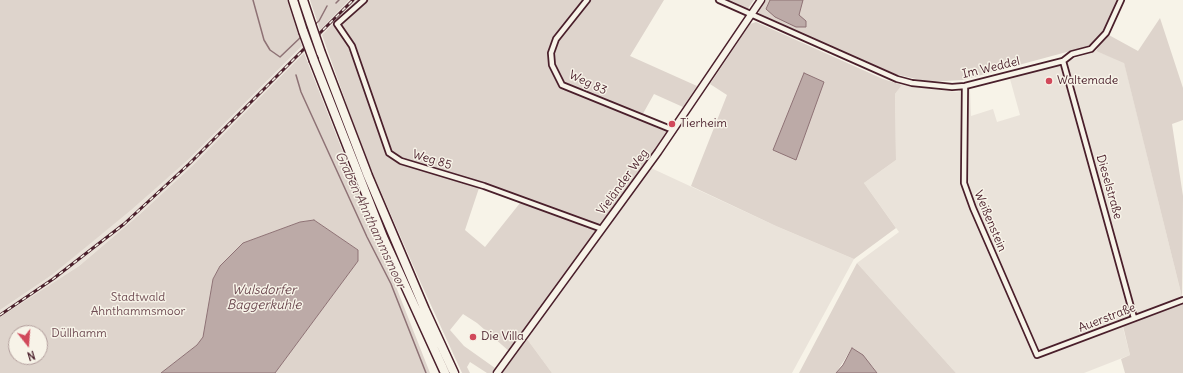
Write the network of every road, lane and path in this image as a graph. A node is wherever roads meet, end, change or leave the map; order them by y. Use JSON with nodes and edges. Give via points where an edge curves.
{"nodes":[{"id":1,"x":293,"y":0,"type":"edge"},
{"id":2,"x":303,"y":0,"type":"edge"},
{"id":3,"x":364,"y":0,"type":"edge"},
{"id":4,"x":586,"y":0,"type":"edge"},
{"id":5,"x":719,"y":0,"type":"edge"},
{"id":6,"x":761,"y":0,"type":"edge"},
{"id":7,"x":1121,"y":0,"type":"edge"},
{"id":8,"x":751,"y":15,"type":"junction"},
{"id":9,"x":1062,"y":61,"type":"junction"},
{"id":10,"x":965,"y":86,"type":"junction"},
{"id":11,"x":673,"y":130,"type":"junction"},
{"id":12,"x":602,"y":229,"type":"junction"},
{"id":13,"x":1183,"y":300,"type":"edge"},
{"id":14,"x":1134,"y":318,"type":"junction"},
{"id":15,"x":1037,"y":355,"type":"joint"},
{"id":16,"x":445,"y":373,"type":"edge"},
{"id":17,"x":454,"y":373,"type":"edge"},
{"id":18,"x":497,"y":373,"type":"edge"}],
"edges":[{"from":1,"to":16,"type":"highway","bridge":true,"via":[[380,230]]},
{"from":2,"to":17,"type":"highway","bridge":true,"via":[[370,182]]},
{"from":3,"to":12,"type":"street","name":"Weg 85","via":[[337,24],[352,46],[388,153],[401,162],[484,186]]},
{"from":4,"to":11,"type":"street","name":"Weg 83","via":[[556,39],[550,53],[552,65],[562,85]]},
{"from":5,"to":8,"type":"street","name":"Im Weddel"},
{"from":6,"to":8,"type":"street","name":"Vieländer Weg"},
{"from":7,"to":9,"type":"street","name":"Im Weddel","via":[[1106,33],[1095,47],[1072,54]]},
{"from":8,"to":10,"type":"street","name":"Im Weddel","via":[[897,79],[912,83]]},
{"from":8,"to":11,"type":"street","name":"Vieländer Weg"},
{"from":9,"to":10,"type":"street","name":"Im Weddel"},
{"from":9,"to":14,"type":"street","name":"Dieselstraße"},
{"from":10,"to":15,"type":"street","name":"Weißenstein","via":[[964,184]]},
{"from":11,"to":12,"type":"street","name":"Vieländer Weg"},
{"from":12,"to":18,"type":"street","name":"Vieländer Weg"},
{"from":13,"to":14,"type":"street","name":"Auerstraße"},
{"from":14,"to":15,"type":"street","name":"Auerstraße"}]}
